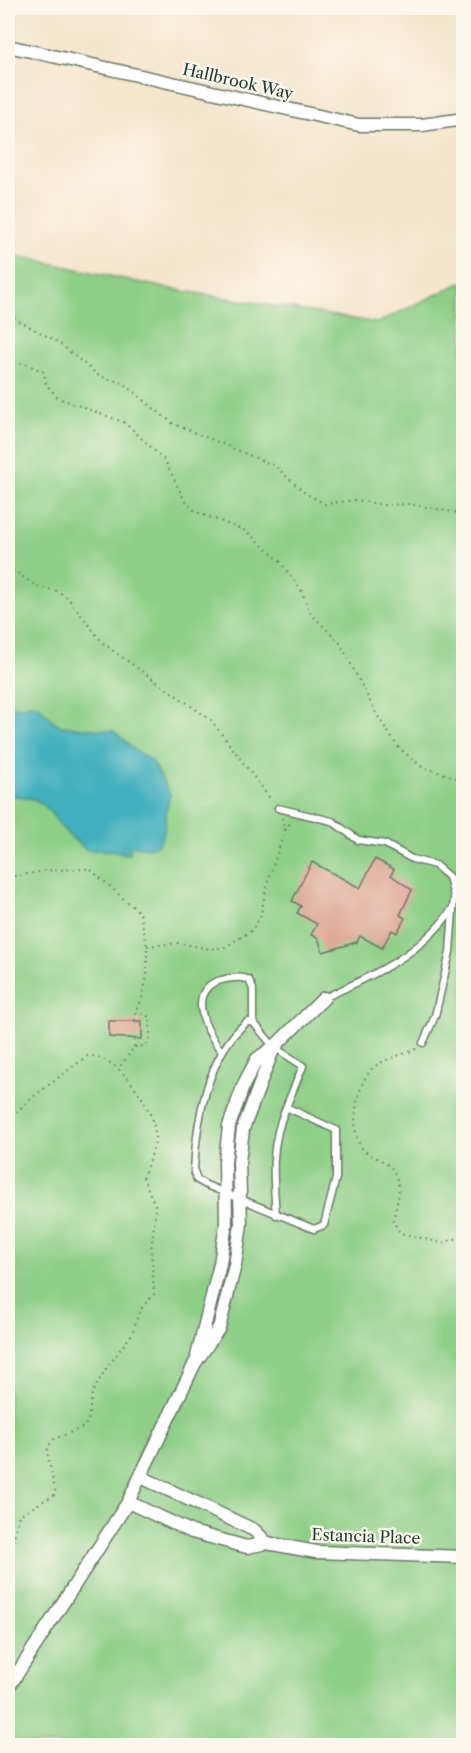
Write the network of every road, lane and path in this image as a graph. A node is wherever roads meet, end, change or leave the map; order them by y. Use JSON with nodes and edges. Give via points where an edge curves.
{"nodes":[{"id":1,"x":8,"y":46,"type":"edge"},
{"id":2,"x":464,"y":119,"type":"edge"},
{"id":3,"x":8,"y":307,"type":"edge"},
{"id":4,"x":8,"y":363,"type":"edge"},
{"id":5,"x":464,"y":514,"type":"edge"},
{"id":6,"x":8,"y":566,"type":"edge"},
{"id":7,"x":464,"y":780,"type":"edge"},
{"id":8,"x":278,"y":808,"type":"junction"},
{"id":9,"x":8,"y":877,"type":"edge"},
{"id":10,"x":453,"y":907,"type":"junction"},
{"id":11,"x":147,"y":946,"type":"junction"},
{"id":12,"x":324,"y":998,"type":"joint"},
{"id":13,"x":135,"y":1012,"type":"junction"},
{"id":14,"x":135,"y":1021,"type":"dead end"},
{"id":15,"x":253,"y":1022,"type":"junction"},
{"id":16,"x":135,"y":1038,"type":"dead end"},
{"id":17,"x":423,"y":1043,"type":"joint"},
{"id":18,"x":135,"y":1047,"type":"junction"},
{"id":19,"x":274,"y":1047,"type":"junction"},
{"id":20,"x":222,"y":1052,"type":"junction"},
{"id":21,"x":119,"y":1068,"type":"junction"},
{"id":22,"x":286,"y":1107,"type":"junction"},
{"id":23,"x":8,"y":1121,"type":"edge"},
{"id":24,"x":225,"y":1194,"type":"junction"},
{"id":25,"x":242,"y":1201,"type":"junction"},
{"id":26,"x":276,"y":1215,"type":"junction"},
{"id":27,"x":464,"y":1236,"type":"edge"},
{"id":28,"x":195,"y":1363,"type":"junction"},
{"id":29,"x":141,"y":1477,"type":"junction"},
{"id":30,"x":128,"y":1502,"type":"junction"},
{"id":31,"x":267,"y":1543,"type":"junction"},
{"id":32,"x":8,"y":1553,"type":"edge"},
{"id":33,"x":464,"y":1557,"type":"edge"},
{"id":34,"x":8,"y":1688,"type":"edge"}],
"edges":[{"from":1,"to":2,"type":"street","name":"Hallbrook Way","via":[[359,125],[422,125]]},
{"from":3,"to":5,"type":"path","via":[[15,319],[58,342],[99,376],[123,383],[172,423],[275,466],[304,493],[325,504],[355,500]]},
{"from":4,"to":7,"type":"path","via":[[24,363],[44,372],[46,384],[58,398],[123,422],[165,461],[185,501],[196,512],[246,531],[279,560],[301,590],[311,614],[340,643],[396,746],[422,767]]},
{"from":6,"to":8,"type":"path","via":[[36,586],[67,597],[102,642],[211,720]]},
{"from":8,"to":10,"type":"lane","via":[[324,818],[358,840],[378,842],[412,859],[435,865],[451,882]]},
{"from":8,"to":11,"type":"path","via":[[285,830],[260,918],[251,931],[225,947],[210,949],[179,943]]},
{"from":9,"to":11,"type":"path","via":[[52,870],[95,870],[140,913]]},
{"from":10,"to":12,"type":"lane","via":[[433,932],[397,961]]},
{"from":10,"to":17,"type":"lane","via":[[444,982]]},
{"from":11,"to":13,"type":"path","via":[[147,975]]},
{"from":12,"to":19,"type":"street"},
{"from":13,"to":14,"type":"path"},
{"from":13,"to":18,"type":"path","via":[[150,1017],[150,1038],[145,1046]]},
{"from":15,"to":19,"type":"lane"},
{"from":15,"to":20,"type":"lane","via":[[237,1030]]},
{"from":15,"to":20,"type":"lane","via":[[253,989],[249,980],[238,977],[208,986],[203,996],[203,1023]]},
{"from":16,"to":18,"type":"path"},
{"from":17,"to":27,"type":"path","via":[[368,1073],[359,1095],[356,1138],[371,1156],[393,1169],[399,1190],[393,1221],[400,1233],[442,1243]]},
{"from":18,"to":21,"type":"path"},
{"from":19,"to":22,"type":"lane","via":[[303,1066]]},
{"from":19,"to":24,"type":"street","via":[[257,1059],[229,1126]]},
{"from":19,"to":25,"type":"street","via":[[243,1129],[239,1162]]},
{"from":20,"to":24,"type":"lane","via":[[206,1094],[194,1171],[197,1180]]},
{"from":21,"to":23,"type":"path","via":[[97,1055],[87,1056],[28,1100]]},
{"from":21,"to":32,"type":"path","via":[[142,1100],[155,1130],[143,1178],[156,1207],[151,1250],[154,1294],[140,1310],[132,1334],[92,1393],[88,1422],[49,1445],[56,1494],[19,1515]]},
{"from":22,"to":26,"type":"lane","via":[[272,1160]]},
{"from":22,"to":26,"type":"lane","via":[[336,1130],[336,1178],[320,1229]]},
{"from":24,"to":25,"type":"lane"},
{"from":24,"to":28,"type":"street","via":[[226,1223],[220,1264]]},
{"from":25,"to":26,"type":"lane"},
{"from":25,"to":28,"type":"street","via":[[235,1265],[219,1328]]},
{"from":28,"to":29,"type":"street"},
{"from":29,"to":30,"type":"street"},
{"from":29,"to":31,"type":"street","name":"Estancia Place","via":[[254,1530]]},
{"from":30,"to":31,"type":"street","name":"Estancia Place","via":[[198,1534],[247,1547]]},
{"from":30,"to":34,"type":"street"},
{"from":31,"to":33,"type":"street","name":"Estancia Place","via":[[316,1552]]}]}
